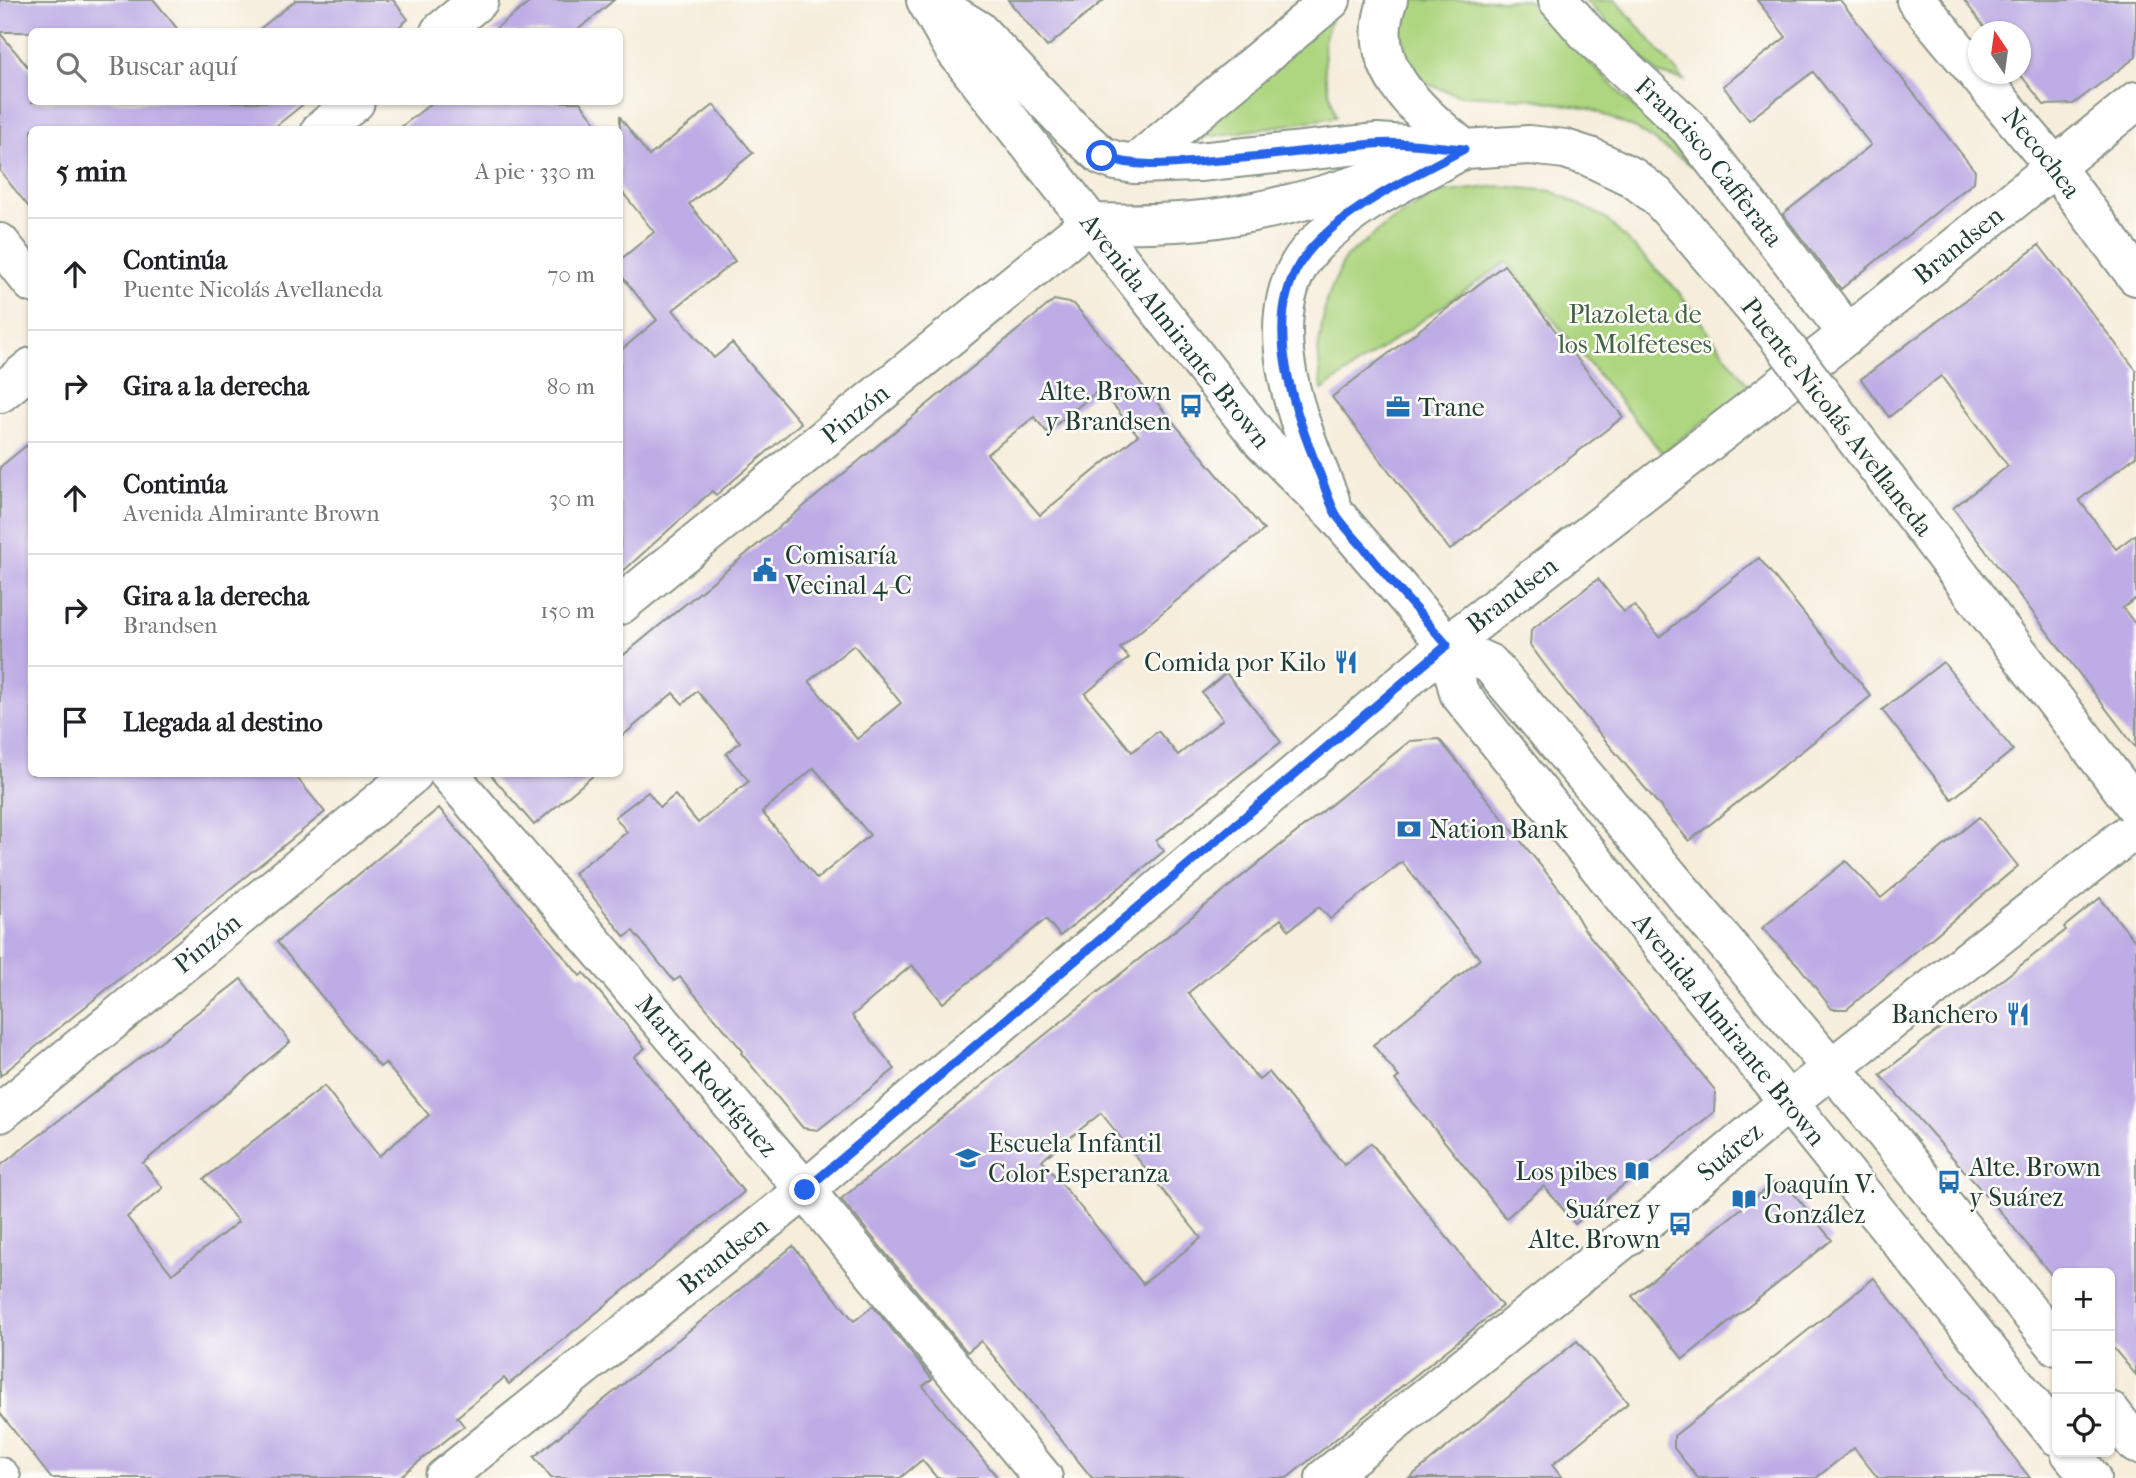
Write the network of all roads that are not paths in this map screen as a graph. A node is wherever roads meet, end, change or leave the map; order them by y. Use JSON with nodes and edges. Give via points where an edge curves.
{"nodes":[{"id":1,"x":479,"y":0,"type":"edge"},
{"id":2,"x":928,"y":0,"type":"edge"},
{"id":3,"x":1331,"y":0,"type":"edge"},
{"id":4,"x":1388,"y":0,"type":"edge"},
{"id":5,"x":1558,"y":0,"type":"edge"},
{"id":6,"x":1916,"y":0,"type":"edge"},
{"id":7,"x":445,"y":28,"type":"edge"},
{"id":8,"x":2136,"y":100,"type":"edge"},
{"id":9,"x":351,"y":105,"type":"edge"},
{"id":10,"x":326,"y":126,"type":"edge"},
{"id":11,"x":1464,"y":149,"type":"junction"},
{"id":12,"x":1135,"y":164,"type":"junction"},
{"id":13,"x":2054,"y":166,"type":"junction"},
{"id":14,"x":1089,"y":223,"type":"junction"},
{"id":15,"x":0,"y":243,"type":"edge"},
{"id":16,"x":2136,"y":276,"type":"edge"},
{"id":17,"x":28,"y":278,"type":"edge"},
{"id":18,"x":1848,"y":334,"type":"junction"},
{"id":19,"x":28,"y":371,"type":"edge"},
{"id":20,"x":0,"y":393,"type":"edge"},
{"id":21,"x":1336,"y":515,"type":"junction"},
{"id":22,"x":623,"y":603,"type":"edge"},
{"id":23,"x":1447,"y":645,"type":"junction"},
{"id":24,"x":409,"y":777,"type":"edge"},
{"id":25,"x":452,"y":777,"type":"edge"},
{"id":26,"x":2136,"y":807,"type":"edge"},
{"id":27,"x":2136,"y":828,"type":"edge"},
{"id":28,"x":1831,"y":1070,"type":"junction"},
{"id":29,"x":1787,"y":1103,"type":"junction"},
{"id":30,"x":0,"y":1113,"type":"edge"},
{"id":31,"x":805,"y":1190,"type":"junction"},
{"id":32,"x":2052,"y":1340,"type":"edge"},
{"id":33,"x":2115,"y":1418,"type":"edge"},
{"id":34,"x":2052,"y":1430,"type":"edge"},
{"id":35,"x":2136,"y":1444,"type":"edge"},
{"id":36,"x":2074,"y":1457,"type":"edge"},
{"id":37,"x":444,"y":1478,"type":"edge"},
{"id":38,"x":1043,"y":1478,"type":"edge"},
{"id":39,"x":1325,"y":1478,"type":"edge"},
{"id":40,"x":2091,"y":1478,"type":"edge"}],
"edges":[{"from":1,"to":7,"type":"street"},
{"from":2,"to":12,"type":"street","name":"Avenida Almirante Brown","via":[[978,30],[1102,156]]},
{"from":2,"to":14,"type":"street","name":"Avenida Almirante Brown","via":[[954,48]]},
{"from":3,"to":12,"type":"street"},
{"from":4,"to":11,"type":"street","via":[[1381,36],[1389,69],[1417,108]]},
{"from":5,"to":18,"type":"street","name":"Francisco Cafferata","via":[[1688,127]]},
{"from":6,"to":13,"type":"street","name":"Necochea"},
{"from":8,"to":13,"type":"street","name":"Brandsen"},
{"from":9,"to":10,"type":"street"},
{"from":11,"to":12,"type":"street","name":"Puente Nicolás Avellaneda","via":[[1377,144]]},
{"from":11,"to":14,"type":"street","name":"Puente Nicolás Avellaneda","via":[[1286,205],[1218,218]]},
{"from":11,"to":21,"type":"street","via":[[1360,207],[1313,247],[1291,284],[1282,325],[1286,365],[1307,441]]},
{"from":11,"to":26,"type":"street","name":"Puente Nicolás Avellaneda","bridge":true,"via":[[1511,145],[1565,149],[1632,177],[1657,196],[1775,333]]},
{"from":13,"to":16,"type":"street","name":"Necochea"},
{"from":13,"to":18,"type":"street","name":"Brandsen"},
{"from":14,"to":21,"type":"street","name":"Avenida Almirante Brown","via":[[1263,442]]},
{"from":14,"to":22,"type":"street","name":"Pinzón"},
{"from":15,"to":17,"type":"street"},
{"from":18,"to":23,"type":"street","name":"Brandsen"},
{"from":19,"to":20,"type":"street"},
{"from":21,"to":23,"type":"street","name":"Avenida Almirante Brown"},
{"from":23,"to":28,"type":"street","name":"Avenida Almirante Brown","via":[[1490,664]]},
{"from":23,"to":29,"type":"street","name":"Avenida Almirante Brown","via":[[1459,693]]},
{"from":23,"to":31,"type":"street","name":"Brandsen"},
{"from":24,"to":30,"type":"street","name":"Pinzón"},
{"from":25,"to":31,"type":"street","name":"Martín Rodríguez"},
{"from":27,"to":28,"type":"street","name":"Suárez"},
{"from":28,"to":29,"type":"street","name":"Suárez"},
{"from":28,"to":32,"type":"street","name":"Avenida Almirante Brown"},
{"from":29,"to":34,"type":"street","name":"Avenida Almirante Brown"},
{"from":29,"to":39,"type":"street","name":"Suárez"},
{"from":31,"to":37,"type":"street","name":"Brandsen"},
{"from":31,"to":38,"type":"street","name":"Martín Rodríguez"},
{"from":33,"to":35,"type":"street"},
{"from":36,"to":40,"type":"street"}]}
